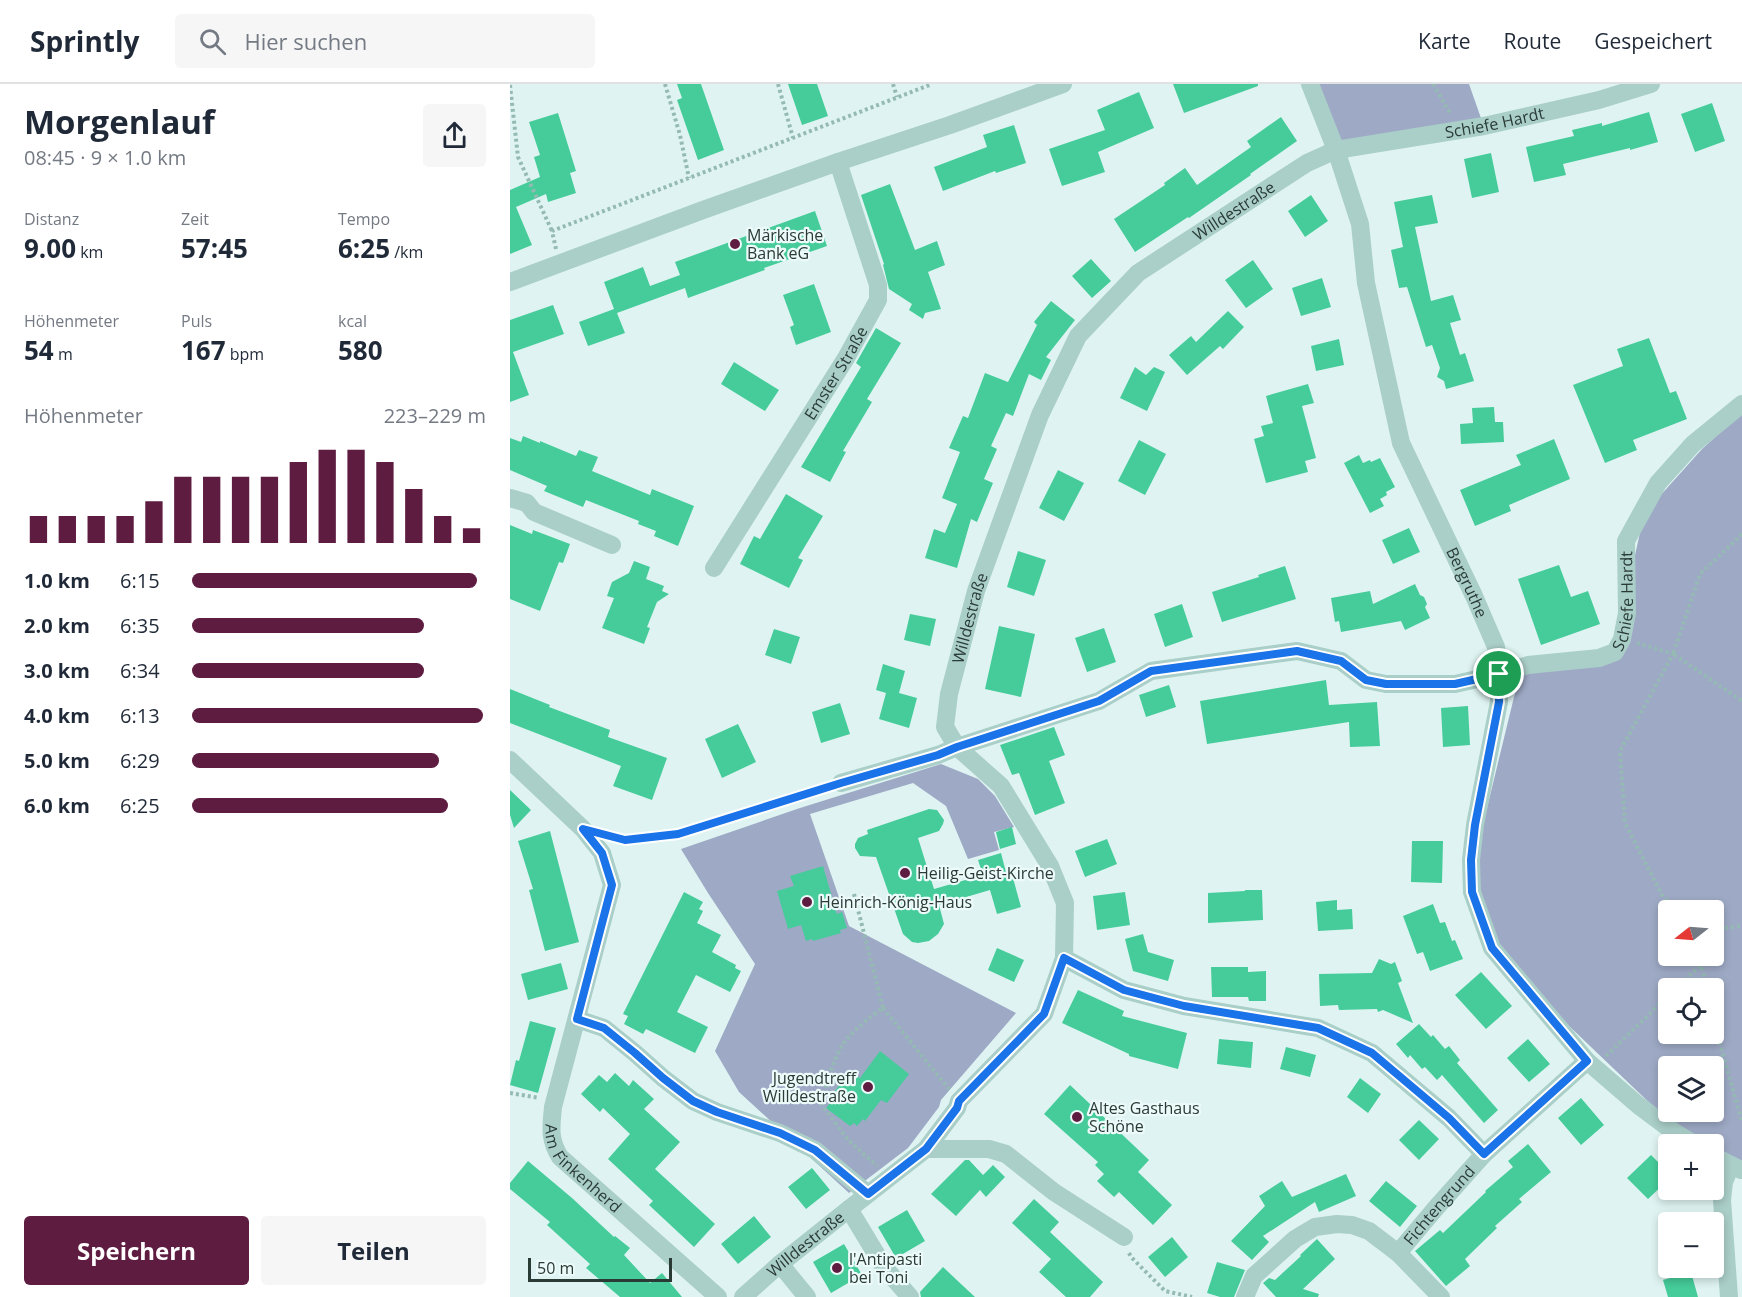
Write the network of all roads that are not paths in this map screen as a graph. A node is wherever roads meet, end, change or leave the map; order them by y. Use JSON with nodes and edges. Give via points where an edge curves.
{"nodes":[{"id":1,"x":1063,"y":84,"type":"edge"},
{"id":2,"x":1310,"y":84,"type":"edge"},
{"id":3,"x":1651,"y":84,"type":"edge"},
{"id":4,"x":1335,"y":150,"type":"junction"},
{"id":5,"x":838,"y":162,"type":"junction"},
{"id":6,"x":510,"y":282,"type":"edge"},
{"id":7,"x":1742,"y":404,"type":"edge"},
{"id":8,"x":510,"y":498,"type":"edge"},
{"id":9,"x":612,"y":545,"type":"dead end"},
{"id":10,"x":714,"y":568,"type":"dead end"},
{"id":11,"x":1499,"y":674,"type":"junction"},
{"id":12,"x":957,"y":747,"type":"junction"},
{"id":13,"x":510,"y":760,"type":"edge"},
{"id":14,"x":841,"y":783,"type":"road end"},
{"id":15,"x":1064,"y":958,"type":"junction"},
{"id":16,"x":577,"y":1019,"type":"junction"},
{"id":17,"x":1591,"y":1064,"type":"junction"},
{"id":18,"x":1677,"y":1134,"type":"edge"},
{"id":19,"x":926,"y":1149,"type":"junction"},
{"id":20,"x":1484,"y":1154,"type":"junction"},
{"id":21,"x":1736,"y":1168,"type":"edge"},
{"id":22,"x":868,"y":1194,"type":"junction"},
{"id":23,"x":849,"y":1209,"type":"junction"},
{"id":24,"x":1124,"y":1237,"type":"road end"},
{"id":25,"x":1398,"y":1253,"type":"junction"},
{"id":26,"x":780,"y":1264,"type":"junction"},
{"id":27,"x":718,"y":1297,"type":"edge"},
{"id":28,"x":743,"y":1297,"type":"edge"},
{"id":29,"x":807,"y":1297,"type":"edge"},
{"id":30,"x":910,"y":1297,"type":"edge"},
{"id":31,"x":1245,"y":1297,"type":"edge"},
{"id":32,"x":1441,"y":1297,"type":"edge"},
{"id":33,"x":1729,"y":1297,"type":"edge"}],
"edges":[{"from":1,"to":5,"type":"street"},
{"from":2,"to":4,"type":"street","name":"Bergruthe"},
{"from":3,"to":4,"type":"street","name":"Schiefe Hardt","via":[[1484,126]]},
{"from":4,"to":11,"type":"street","name":"Bergruthe","via":[[1360,224],[1366,283],[1401,443],[1488,627],[1496,646]]},
{"from":4,"to":12,"type":"street","name":"Willdestraße","via":[[1307,163],[1138,273],[1078,336],[1040,415],[976,591],[949,694],[945,727]]},
{"from":5,"to":6,"type":"street"},
{"from":5,"to":10,"type":"street","name":"Emster Straße","via":[[878,285],[878,300]]},
{"from":7,"to":11,"type":"street","name":"Schiefe Hardt","via":[[1693,444],[1658,483],[1626,542],[1627,613],[1615,652],[1599,658],[1528,665]]},
{"from":8,"to":9,"type":"street","via":[[527,503],[534,513]]},
{"from":11,"to":12,"type":"street","name":"Schiefe Hardt","via":[[1455,684],[1386,684],[1366,680],[1341,661],[1297,651],[1151,671],[1099,701]]},
{"from":11,"to":17,"type":"street","name":"Bergruthe","via":[[1499,702],[1472,848],[1472,892],[1492,948]]},
{"from":12,"to":14,"type":"street","name":"Schiefe Hardt"},
{"from":12,"to":15,"type":"street","name":"Willdestraße","via":[[1001,786],[1050,866],[1065,903]]},
{"from":13,"to":16,"type":"street","name":"Am Finkenherd","via":[[583,829],[602,853],[612,885]]},
{"from":15,"to":19,"type":"street","name":"Willdestraße","via":[[1044,1014],[959,1101]]},
{"from":15,"to":20,"type":"street","via":[[1124,990],[1184,1006],[1318,1028],[1372,1053],[1449,1118]]},
{"from":16,"to":22,"type":"street","via":[[604,1028],[693,1101],[815,1150]]},
{"from":16,"to":27,"type":"street","name":"Am Finkenherd","via":[[554,1101],[550,1131],[553,1145],[560,1157]]},
{"from":17,"to":18,"type":"street","name":"Bergruthe"},
{"from":17,"to":20,"type":"street","name":"Fichtengrund"},
{"from":19,"to":22,"type":"street","name":"Willdestraße"},
{"from":19,"to":24,"type":"street","via":[[989,1149],[1006,1155]]},
{"from":20,"to":25,"type":"street","name":"Fichtengrund"},
{"from":21,"to":33,"type":"street","via":[[1724,1182],[1722,1200]]},
{"from":22,"to":23,"type":"street","name":"Willdestraße"},
{"from":23,"to":26,"type":"street","name":"Willdestraße"},
{"from":23,"to":30,"type":"street","via":[[884,1267]]},
{"from":25,"to":31,"type":"street","via":[[1369,1231],[1352,1225],[1315,1227],[1295,1239],[1254,1276]]},
{"from":25,"to":32,"type":"street"},
{"from":26,"to":28,"type":"street","name":"Willdestraße"},
{"from":26,"to":29,"type":"street"}]}
